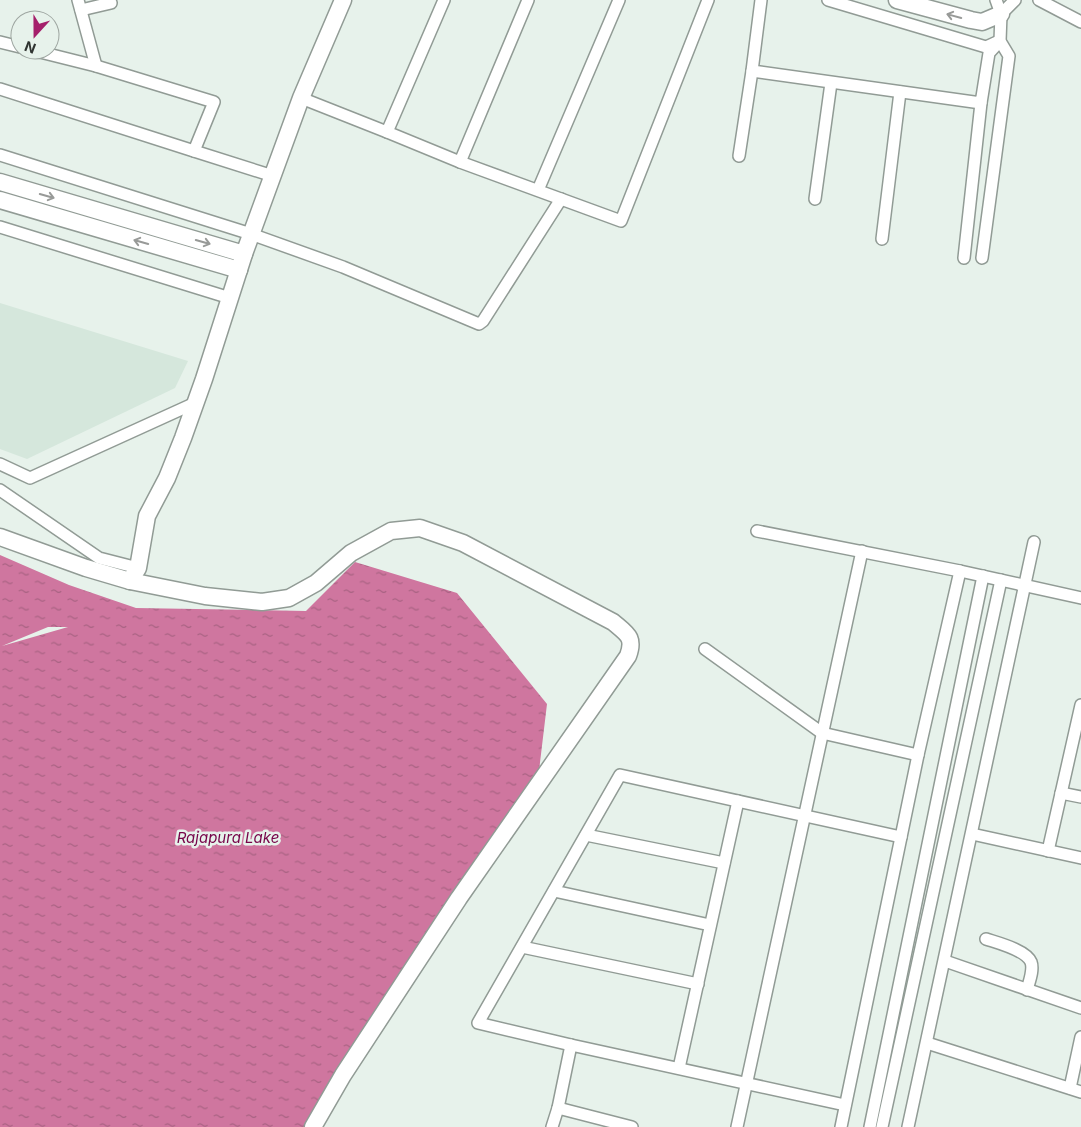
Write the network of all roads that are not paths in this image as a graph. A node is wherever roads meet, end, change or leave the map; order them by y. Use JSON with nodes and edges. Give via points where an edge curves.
{"nodes":[{"id":1,"x":343,"y":0,"type":"edge"},
{"id":2,"x":444,"y":0,"type":"edge"},
{"id":3,"x":528,"y":0,"type":"edge"},
{"id":4,"x":619,"y":0,"type":"edge"},
{"id":5,"x":708,"y":0,"type":"edge"},
{"id":6,"x":760,"y":0,"type":"edge"},
{"id":7,"x":828,"y":0,"type":"edge"},
{"id":8,"x":897,"y":0,"type":"edge"},
{"id":9,"x":1015,"y":0,"type":"edge"},
{"id":10,"x":1039,"y":0,"type":"edge"},
{"id":11,"x":112,"y":3,"type":"dead end"},
{"id":12,"x":79,"y":5,"type":"edge"},
{"id":13,"x":999,"y":7,"type":"edge"},
{"id":14,"x":1081,"y":22,"type":"edge"},
{"id":15,"x":1000,"y":41,"type":"junction"},
{"id":16,"x":60,"y":57,"type":"edge"},
{"id":17,"x":96,"y":66,"type":"junction"},
{"id":18,"x":752,"y":71,"type":"junction"},
{"id":19,"x":831,"y":83,"type":"junction"},
{"id":20,"x":0,"y":89,"type":"edge"},
{"id":21,"x":900,"y":92,"type":"junction"},
{"id":22,"x":301,"y":98,"type":"junction"},
{"id":23,"x":981,"y":103,"type":"junction"},
{"id":24,"x":388,"y":132,"type":"junction"},
{"id":25,"x":194,"y":150,"type":"junction"},
{"id":26,"x":0,"y":155,"type":"edge"},
{"id":27,"x":739,"y":156,"type":"dead end"},
{"id":28,"x":460,"y":162,"type":"junction"},
{"id":29,"x":273,"y":176,"type":"junction"},
{"id":30,"x":0,"y":182,"type":"edge"},
{"id":31,"x":538,"y":190,"type":"junction"},
{"id":32,"x":561,"y":199,"type":"junction"},
{"id":33,"x":815,"y":199,"type":"dead end"},
{"id":34,"x":0,"y":200,"type":"edge"},
{"id":35,"x":0,"y":227,"type":"edge"},
{"id":36,"x":251,"y":234,"type":"junction"},
{"id":37,"x":882,"y":239,"type":"dead end"},
{"id":38,"x":244,"y":254,"type":"junction"},
{"id":39,"x":964,"y":258,"type":"dead end"},
{"id":40,"x":982,"y":258,"type":"dead end"},
{"id":41,"x":239,"y":270,"type":"junction"},
{"id":42,"x":230,"y":298,"type":"junction"},
{"id":43,"x":195,"y":403,"type":"junction"},
{"id":44,"x":0,"y":464,"type":"edge"},
{"id":45,"x":0,"y":490,"type":"edge"},
{"id":46,"x":756,"y":531,"type":"dead end"},
{"id":47,"x":0,"y":537,"type":"edge"},
{"id":48,"x":1034,"y":542,"type":"dead end"},
{"id":49,"x":862,"y":551,"type":"junction"},
{"id":50,"x":960,"y":571,"type":"junction"},
{"id":51,"x":134,"y":574,"type":"junction"},
{"id":52,"x":983,"y":576,"type":"junction"},
{"id":53,"x":1001,"y":580,"type":"junction"},
{"id":54,"x":1025,"y":585,"type":"junction"},
{"id":55,"x":1081,"y":598,"type":"edge"},
{"id":56,"x":705,"y":649,"type":"dead end"},
{"id":57,"x":1081,"y":705,"type":"edge"},
{"id":58,"x":1078,"y":732,"type":"edge"},
{"id":59,"x":822,"y":733,"type":"junction"},
{"id":60,"x":918,"y":755,"type":"junction"},
{"id":61,"x":1061,"y":793,"type":"junction"},
{"id":62,"x":1081,"y":797,"type":"edge"},
{"id":63,"x":738,"y":801,"type":"junction"},
{"id":64,"x":804,"y":815,"type":"junction"},
{"id":65,"x":972,"y":834,"type":"junction"},
{"id":66,"x":586,"y":835,"type":"junction"},
{"id":67,"x":901,"y":837,"type":"junction"},
{"id":68,"x":1048,"y":851,"type":"junction"},
{"id":69,"x":1081,"y":858,"type":"edge"},
{"id":70,"x":724,"y":863,"type":"junction"},
{"id":71,"x":554,"y":891,"type":"junction"},
{"id":72,"x":710,"y":926,"type":"junction"},
{"id":73,"x":986,"y":938,"type":"dead end"},
{"id":74,"x":522,"y":947,"type":"junction"},
{"id":75,"x":945,"y":961,"type":"junction"},
{"id":76,"x":698,"y":984,"type":"junction"},
{"id":77,"x":1028,"y":990,"type":"junction"},
{"id":78,"x":1081,"y":1008,"type":"edge"},
{"id":79,"x":1081,"y":1037,"type":"edge"},
{"id":80,"x":927,"y":1043,"type":"junction"},
{"id":81,"x":572,"y":1044,"type":"junction"},
{"id":82,"x":679,"y":1068,"type":"junction"},
{"id":83,"x":747,"y":1083,"type":"junction"},
{"id":84,"x":1076,"y":1090,"type":"edge"},
{"id":85,"x":845,"y":1105,"type":"junction"},
{"id":86,"x":558,"y":1108,"type":"junction"},
{"id":87,"x":314,"y":1127,"type":"edge"},
{"id":88,"x":552,"y":1127,"type":"edge"},
{"id":89,"x":632,"y":1127,"type":"edge"},
{"id":90,"x":737,"y":1127,"type":"edge"},
{"id":91,"x":841,"y":1127,"type":"edge"},
{"id":92,"x":870,"y":1127,"type":"edge"},
{"id":93,"x":882,"y":1127,"type":"edge"},
{"id":94,"x":909,"y":1127,"type":"edge"}],
"edges":[{"from":1,"to":22,"type":"street"},
{"from":2,"to":24,"type":"street"},
{"from":3,"to":28,"type":"street"},
{"from":4,"to":31,"type":"street"},
{"from":5,"to":32,"type":"street","via":[[621,220]]},
{"from":6,"to":18,"type":"street"},
{"from":7,"to":15,"type":"street","via":[[986,47]]},
{"from":13,"to":8,"type":"street","one_way":true,"via":[[982,22]]},
{"from":9,"to":13,"type":"street"},
{"from":10,"to":14,"type":"street"},
{"from":11,"to":12,"type":"street"},
{"from":12,"to":17,"type":"street"},
{"from":13,"to":15,"type":"street"},
{"from":15,"to":23,"type":"street","via":[[989,53]]},
{"from":15,"to":40,"type":"street","via":[[1009,56]]},
{"from":16,"to":17,"type":"street"},
{"from":17,"to":25,"type":"street","via":[[214,102]]},
{"from":18,"to":19,"type":"street"},
{"from":18,"to":27,"type":"street"},
{"from":19,"to":21,"type":"street"},
{"from":19,"to":33,"type":"street"},
{"from":20,"to":25,"type":"street"},
{"from":21,"to":23,"type":"street"},
{"from":21,"to":37,"type":"street"},
{"from":22,"to":24,"type":"street"},
{"from":22,"to":29,"type":"street"},
{"from":23,"to":39,"type":"street"},
{"from":24,"to":28,"type":"street"},
{"from":25,"to":29,"type":"street"},
{"from":26,"to":36,"type":"street"},
{"from":28,"to":31,"type":"street"},
{"from":29,"to":36,"type":"street"},
{"from":30,"to":38,"type":"street","one_way":true},
{"from":31,"to":32,"type":"street"},
{"from":32,"to":36,"type":"street","via":[[480,324],[343,267]]},
{"from":41,"to":34,"type":"street","one_way":true},
{"from":35,"to":42,"type":"street"},
{"from":36,"to":38,"type":"street"},
{"from":38,"to":41,"type":"street"},
{"from":41,"to":42,"type":"street"},
{"from":42,"to":43,"type":"street"},
{"from":43,"to":44,"type":"street","via":[[30,478]]},
{"from":43,"to":51,"type":"street","via":[[167,478],[147,516]]},
{"from":45,"to":51,"type":"street","via":[[99,558]]},
{"from":46,"to":49,"type":"street"},
{"from":47,"to":51,"type":"street","via":[[86,568]]},
{"from":48,"to":54,"type":"street"},
{"from":49,"to":50,"type":"street"},
{"from":49,"to":59,"type":"street"},
{"from":50,"to":52,"type":"street"},
{"from":50,"to":60,"type":"street"},
{"from":51,"to":87,"type":"street","via":[[205,596],[262,602],[289,598],[316,583],[351,554],[391,531],[420,528],[463,543],[613,622],[629,635],[632,645],[628,656],[454,906],[343,1075]]},
{"from":52,"to":53,"type":"street"},
{"from":52,"to":92,"type":"street"},
{"from":53,"to":54,"type":"street"},
{"from":53,"to":93,"type":"street"},
{"from":54,"to":55,"type":"street"},
{"from":54,"to":65,"type":"street"},
{"from":56,"to":59,"type":"street"},
{"from":57,"to":58,"type":"street"},
{"from":58,"to":61,"type":"street"},
{"from":59,"to":60,"type":"street"},
{"from":59,"to":64,"type":"street"},
{"from":60,"to":67,"type":"street"},
{"from":61,"to":62,"type":"street"},
{"from":61,"to":68,"type":"street"},
{"from":63,"to":64,"type":"street"},
{"from":63,"to":66,"type":"street","via":[[620,775]]},
{"from":63,"to":70,"type":"street"},
{"from":64,"to":67,"type":"street"},
{"from":64,"to":83,"type":"street"},
{"from":65,"to":68,"type":"street"},
{"from":65,"to":75,"type":"street"},
{"from":66,"to":70,"type":"street"},
{"from":66,"to":71,"type":"street"},
{"from":67,"to":85,"type":"street"},
{"from":68,"to":69,"type":"street"},
{"from":70,"to":72,"type":"street"},
{"from":71,"to":72,"type":"street"},
{"from":71,"to":74,"type":"street"},
{"from":72,"to":76,"type":"street"},
{"from":73,"to":77,"type":"street","via":[[1022,953],[1031,962]]},
{"from":74,"to":76,"type":"street"},
{"from":74,"to":81,"type":"street","via":[[478,1023]]},
{"from":75,"to":77,"type":"street"},
{"from":75,"to":80,"type":"street"},
{"from":76,"to":82,"type":"street"},
{"from":77,"to":78,"type":"street"},
{"from":79,"to":84,"type":"street"},
{"from":80,"to":84,"type":"street"},
{"from":80,"to":94,"type":"street"},
{"from":81,"to":82,"type":"street"},
{"from":81,"to":86,"type":"street"},
{"from":82,"to":83,"type":"street"},
{"from":83,"to":85,"type":"street"},
{"from":83,"to":90,"type":"street"},
{"from":85,"to":91,"type":"street"},
{"from":86,"to":88,"type":"street"},
{"from":86,"to":89,"type":"street"}]}
